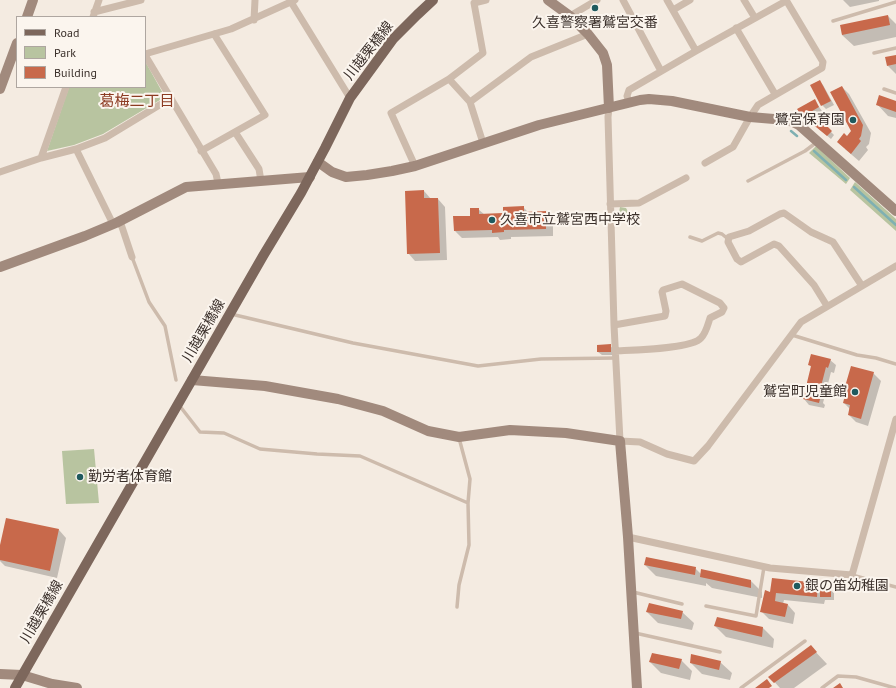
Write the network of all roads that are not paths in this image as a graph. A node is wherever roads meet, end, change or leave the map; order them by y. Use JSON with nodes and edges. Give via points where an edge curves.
{"nodes":[{"id":1,"x":33,"y":0,"type":"edge"},
{"id":2,"x":99,"y":0,"type":"edge"},
{"id":3,"x":141,"y":0,"type":"edge"},
{"id":4,"x":255,"y":0,"type":"edge"},
{"id":5,"x":433,"y":0,"type":"edge"},
{"id":6,"x":486,"y":0,"type":"edge"},
{"id":7,"x":548,"y":0,"type":"edge"},
{"id":8,"x":597,"y":0,"type":"edge"},
{"id":9,"x":623,"y":0,"type":"edge"},
{"id":10,"x":667,"y":0,"type":"edge"},
{"id":11,"x":690,"y":0,"type":"edge"},
{"id":12,"x":744,"y":0,"type":"edge"},
{"id":13,"x":786,"y":0,"type":"edge"},
{"id":14,"x":293,"y":1,"type":"edge"},
{"id":15,"x":896,"y":2,"type":"edge"},
{"id":16,"x":673,"y":10,"type":"junction"},
{"id":17,"x":94,"y":15,"type":"edge"},
{"id":18,"x":27,"y":16,"type":"edge"},
{"id":19,"x":570,"y":16,"type":"junction"},
{"id":20,"x":755,"y":18,"type":"junction"},
{"id":21,"x":254,"y":20,"type":"junction"},
{"id":22,"x":833,"y":21,"type":"dead end"},
{"id":23,"x":736,"y":28,"type":"junction"},
{"id":24,"x":214,"y":34,"type":"junction"},
{"id":25,"x":588,"y":34,"type":"junction"},
{"id":26,"x":16,"y":46,"type":"edge"},
{"id":27,"x":896,"y":48,"type":"edge"},
{"id":28,"x":696,"y":51,"type":"junction"},
{"id":29,"x":874,"y":53,"type":"dead end"},
{"id":30,"x":146,"y":54,"type":"edge"},
{"id":31,"x":146,"y":56,"type":"edge"},
{"id":32,"x":661,"y":71,"type":"junction"},
{"id":33,"x":449,"y":79,"type":"junction"},
{"id":34,"x":66,"y":88,"type":"edge"},
{"id":35,"x":0,"y":89,"type":"edge"},
{"id":36,"x":884,"y":89,"type":"dead end"},
{"id":37,"x":896,"y":93,"type":"edge"},
{"id":38,"x":775,"y":94,"type":"junction"},
{"id":39,"x":171,"y":98,"type":"junction"},
{"id":40,"x":350,"y":98,"type":"junction"},
{"id":41,"x":470,"y":102,"type":"junction"},
{"id":42,"x":629,"y":102,"type":"junction"},
{"id":43,"x":609,"y":108,"type":"junction"},
{"id":44,"x":750,"y":117,"type":"junction"},
{"id":45,"x":235,"y":132,"type":"junction"},
{"id":46,"x":818,"y":142,"type":"junction"},
{"id":47,"x":483,"y":143,"type":"junction"},
{"id":48,"x":76,"y":149,"type":"junction"},
{"id":49,"x":201,"y":150,"type":"junction"},
{"id":50,"x":41,"y":158,"type":"junction"},
{"id":51,"x":318,"y":162,"type":"junction"},
{"id":52,"x":705,"y":163,"type":"dead end"},
{"id":53,"x":415,"y":166,"type":"junction"},
{"id":54,"x":0,"y":172,"type":"edge"},
{"id":55,"x":310,"y":177,"type":"junction"},
{"id":56,"x":686,"y":178,"type":"dead end"},
{"id":57,"x":261,"y":181,"type":"junction"},
{"id":58,"x":748,"y":181,"type":"dead end"},
{"id":59,"x":218,"y":183,"type":"junction"},
{"id":60,"x":610,"y":204,"type":"junction"},
{"id":61,"x":896,"y":211,"type":"edge"},
{"id":62,"x":116,"y":223,"type":"junction"},
{"id":63,"x":690,"y":237,"type":"dead end"},
{"id":64,"x":728,"y":238,"type":"junction"},
{"id":65,"x":132,"y":257,"type":"joint"},
{"id":66,"x":896,"y":266,"type":"edge"},
{"id":67,"x":0,"y":267,"type":"edge"},
{"id":68,"x":862,"y":286,"type":"junction"},
{"id":69,"x":827,"y":306,"type":"junction"},
{"id":70,"x":230,"y":314,"type":"junction"},
{"id":71,"x":614,"y":325,"type":"junction"},
{"id":72,"x":791,"y":334,"type":"junction"},
{"id":73,"x":616,"y":355,"type":"junction"},
{"id":74,"x":896,"y":364,"type":"edge"},
{"id":75,"x":176,"y":380,"type":"dead end"},
{"id":76,"x":192,"y":380,"type":"junction"},
{"id":77,"x":179,"y":404,"type":"junction"},
{"id":78,"x":896,"y":419,"type":"edge"},
{"id":79,"x":459,"y":437,"type":"junction"},
{"id":80,"x":620,"y":441,"type":"junction"},
{"id":81,"x":468,"y":503,"type":"junction"},
{"id":82,"x":628,"y":537,"type":"junction"},
{"id":83,"x":764,"y":566,"type":"junction"},
{"id":84,"x":852,"y":575,"type":"junction"},
{"id":85,"x":896,"y":588,"type":"edge"},
{"id":86,"x":632,"y":592,"type":"junction"},
{"id":87,"x":682,"y":604,"type":"dead end"},
{"id":88,"x":706,"y":606,"type":"dead end"},
{"id":89,"x":457,"y":607,"type":"dead end"},
{"id":90,"x":634,"y":633,"type":"junction"},
{"id":91,"x":805,"y":641,"type":"dead end"},
{"id":92,"x":720,"y":652,"type":"dead end"},
{"id":93,"x":0,"y":674,"type":"edge"},
{"id":94,"x":22,"y":675,"type":"junction"},
{"id":95,"x":15,"y":688,"type":"edge"},
{"id":96,"x":77,"y":688,"type":"edge"},
{"id":97,"x":637,"y":688,"type":"edge"},
{"id":98,"x":741,"y":688,"type":"edge"},
{"id":99,"x":822,"y":688,"type":"edge"},
{"id":100,"x":895,"y":688,"type":"edge"}],
"edges":[{"from":1,"to":18,"type":"street"},
{"from":2,"to":17,"type":"street"},
{"from":3,"to":17,"type":"street"},
{"from":4,"to":21,"type":"street"},
{"from":5,"to":40,"type":"main road","name":"川越栗橋線","via":[[393,39]]},
{"from":6,"to":33,"type":"street","via":[[474,3],[483,53]]},
{"from":7,"to":19,"type":"street"},
{"from":8,"to":19,"type":"street"},
{"from":9,"to":32,"type":"street"},
{"from":10,"to":16,"type":"street"},
{"from":11,"to":16,"type":"street"},
{"from":12,"to":20,"type":"street"},
{"from":13,"to":20,"type":"street"},
{"from":13,"to":38,"type":"street","via":[[823,65],[819,70]]},
{"from":14,"to":21,"type":"street"},
{"from":14,"to":40,"type":"street"},
{"from":15,"to":22,"type":"lane"},
{"from":16,"to":28,"type":"street"},
{"from":19,"to":25,"type":"street"},
{"from":20,"to":23,"type":"street"},
{"from":21,"to":24,"type":"street"},
{"from":23,"to":28,"type":"street"},
{"from":23,"to":38,"type":"street"},
{"from":24,"to":30,"type":"street"},
{"from":24,"to":45,"type":"street","via":[[265,115]]},
{"from":25,"to":41,"type":"street","via":[[531,57]]},
{"from":25,"to":43,"type":"street","via":[[603,53],[607,65]]},
{"from":26,"to":35,"type":"street"},
{"from":27,"to":29,"type":"lane"},
{"from":28,"to":32,"type":"street"},
{"from":31,"to":39,"type":"street"},
{"from":32,"to":42,"type":"street","via":[[629,90]]},
{"from":33,"to":41,"type":"street"},
{"from":33,"to":53,"type":"street","via":[[391,114]]},
{"from":34,"to":50,"type":"street"},
{"from":36,"to":37,"type":"lane"},
{"from":38,"to":44,"type":"street","via":[[758,105]]},
{"from":39,"to":48,"type":"street","via":[[105,138]]},
{"from":39,"to":49,"type":"street"},
{"from":40,"to":51,"type":"main road","name":"川越栗橋線"},
{"from":41,"to":47,"type":"street"},
{"from":42,"to":43,"type":"street"},
{"from":42,"to":44,"type":"street","via":[[649,99],[672,100]]},
{"from":43,"to":47,"type":"street","via":[[539,125]]},
{"from":43,"to":60,"type":"street"},
{"from":44,"to":46,"type":"street","via":[[793,122]]},
{"from":44,"to":52,"type":"street","via":[[733,147]]},
{"from":45,"to":49,"type":"street"},
{"from":45,"to":57,"type":"street","via":[[259,169]]},
{"from":46,"to":58,"type":"lane"},
{"from":46,"to":61,"type":"street"},
{"from":47,"to":53,"type":"street"},
{"from":48,"to":50,"type":"street"},
{"from":48,"to":62,"type":"street"},
{"from":49,"to":59,"type":"street","via":[[216,174]]},
{"from":50,"to":54,"type":"street"},
{"from":51,"to":53,"type":"street","via":[[332,172],[346,176],[367,176]]},
{"from":51,"to":55,"type":"main road","name":"川越栗橋線"},
{"from":55,"to":57,"type":"street"},
{"from":55,"to":70,"type":"main road","name":"川越栗橋線"},
{"from":56,"to":60,"type":"street","via":[[639,203]]},
{"from":57,"to":59,"type":"street"},
{"from":59,"to":62,"type":"street","via":[[183,188]]},
{"from":60,"to":71,"type":"street"},
{"from":62,"to":65,"type":"street"},
{"from":62,"to":67,"type":"street"},
{"from":63,"to":64,"type":"lane","via":[[702,241],[718,233]]},
{"from":64,"to":68,"type":"street","via":[[784,213],[811,232],[834,243]]},
{"from":64,"to":69,"type":"street","via":[[737,259],[741,262],[774,244],[780,246],[814,285]]},
{"from":65,"to":75,"type":"lane","via":[[149,302],[165,326]]},
{"from":66,"to":68,"type":"street"},
{"from":68,"to":69,"type":"street"},
{"from":69,"to":72,"type":"street","via":[[801,322]]},
{"from":70,"to":73,"type":"lane","via":[[353,343],[478,366]]},
{"from":70,"to":76,"type":"main road","name":"川越栗橋線"},
{"from":71,"to":73,"type":"street"},
{"from":71,"to":73,"type":"street","via":[[665,316],[663,290],[682,284],[720,303],[724,308],[722,312],[710,318],[703,336],[697,341],[672,348]]},
{"from":72,"to":74,"type":"lane"},
{"from":72,"to":80,"type":"street","via":[[708,446],[694,461],[667,454],[640,442]]},
{"from":73,"to":80,"type":"street"},
{"from":76,"to":77,"type":"main road","name":"川越栗橋線"},
{"from":76,"to":79,"type":"street","via":[[265,386],[338,399],[383,411],[428,432]]},
{"from":77,"to":81,"type":"lane","via":[[200,432],[224,433],[260,448],[360,456]]},
{"from":77,"to":94,"type":"main road","name":"川越栗橋線"},
{"from":78,"to":84,"type":"street"},
{"from":79,"to":80,"type":"street","via":[[510,430],[566,433]]},
{"from":79,"to":81,"type":"lane","via":[[470,479]]},
{"from":80,"to":82,"type":"street"},
{"from":81,"to":89,"type":"lane","via":[[469,545],[459,585]]},
{"from":82,"to":83,"type":"street"},
{"from":82,"to":86,"type":"street"},
{"from":83,"to":84,"type":"street"},
{"from":83,"to":88,"type":"lane","via":[[756,616]]},
{"from":84,"to":85,"type":"lane"},
{"from":86,"to":87,"type":"lane"},
{"from":86,"to":90,"type":"street"},
{"from":90,"to":92,"type":"lane"},
{"from":90,"to":97,"type":"street"},
{"from":91,"to":98,"type":"lane"},
{"from":93,"to":94,"type":"street"},
{"from":94,"to":95,"type":"main road","name":"川越栗橋線"},
{"from":94,"to":96,"type":"street"},
{"from":99,"to":100,"type":"lane","via":[[838,676],[856,677]]}]}
